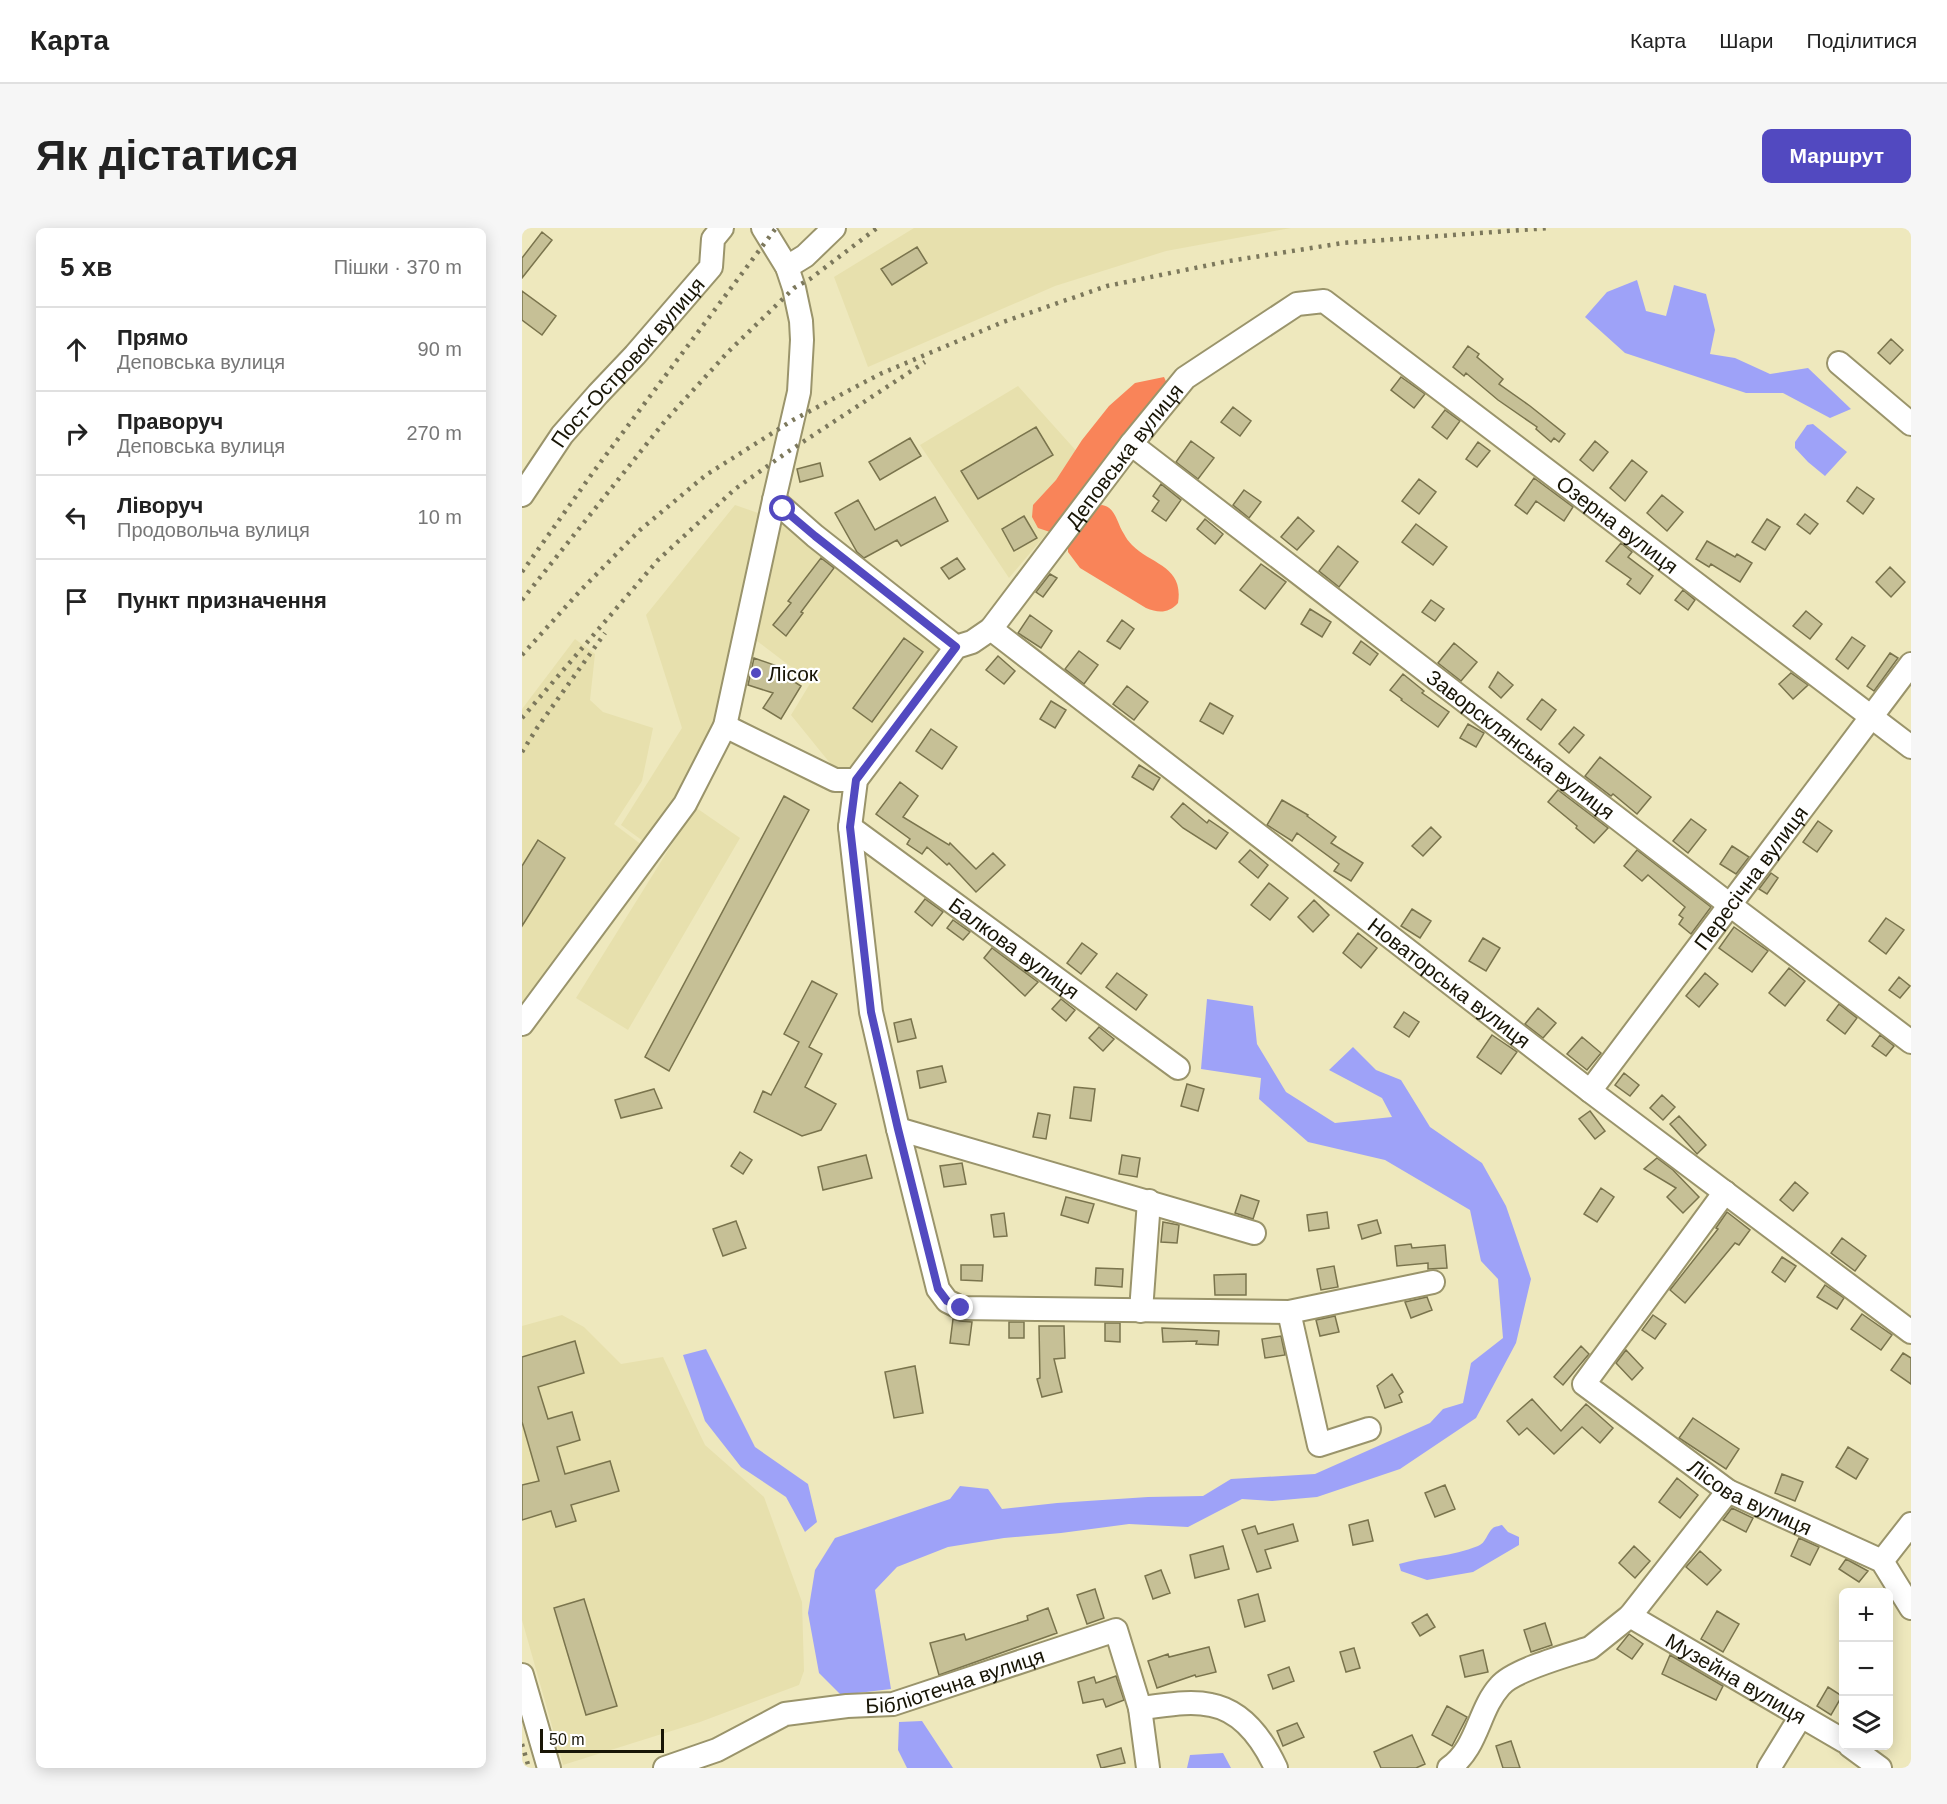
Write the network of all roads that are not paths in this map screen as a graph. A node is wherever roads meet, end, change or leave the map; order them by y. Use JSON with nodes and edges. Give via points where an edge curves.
{"nodes":[{"id":1,"x":722,"y":228,"type":"edge"},
{"id":2,"x":763,"y":228,"type":"edge"},
{"id":3,"x":834,"y":228,"type":"edge"},
{"id":4,"x":787,"y":267,"type":"junction"},
{"id":5,"x":1324,"y":302,"type":"joint"},
{"id":6,"x":1839,"y":363,"type":"dead end"},
{"id":7,"x":1911,"y":424,"type":"edge"},
{"id":8,"x":1131,"y":444,"type":"junction"},
{"id":9,"x":522,"y":495,"type":"edge"},
{"id":10,"x":774,"y":500,"type":"junction"},
{"id":11,"x":991,"y":628,"type":"junction"},
{"id":12,"x":956,"y":647,"type":"junction"},
{"id":13,"x":1911,"y":664,"type":"edge"},
{"id":14,"x":1871,"y":717,"type":"junction"},
{"id":15,"x":725,"y":726,"type":"junction"},
{"id":16,"x":1911,"y":747,"type":"edge"},
{"id":17,"x":856,"y":780,"type":"junction"},
{"id":18,"x":850,"y":827,"type":"junction"},
{"id":19,"x":1730,"y":905,"type":"junction"},
{"id":20,"x":522,"y":1024,"type":"edge"},
{"id":21,"x":1911,"y":1042,"type":"edge"},
{"id":22,"x":1178,"y":1068,"type":"dead end"},
{"id":23,"x":1590,"y":1090,"type":"junction"},
{"id":24,"x":898,"y":1129,"type":"junction"},
{"id":25,"x":1725,"y":1192,"type":"junction"},
{"id":26,"x":1149,"y":1201,"type":"junction"},
{"id":27,"x":1254,"y":1233,"type":"dead end"},
{"id":28,"x":1433,"y":1282,"type":"dead end"},
{"id":29,"x":1141,"y":1311,"type":"junction"},
{"id":30,"x":1289,"y":1312,"type":"junction"},
{"id":31,"x":1911,"y":1332,"type":"edge"},
{"id":32,"x":1369,"y":1430,"type":"dead end"},
{"id":33,"x":1728,"y":1491,"type":"junction"},
{"id":34,"x":1911,"y":1524,"type":"edge"},
{"id":35,"x":1882,"y":1561,"type":"junction"},
{"id":36,"x":1911,"y":1608,"type":"edge"},
{"id":37,"x":1630,"y":1616,"type":"junction"},
{"id":38,"x":522,"y":1676,"type":"edge"},
{"id":39,"x":1140,"y":1708,"type":"junction"},
{"id":40,"x":1801,"y":1716,"type":"junction"},
{"id":41,"x":1839,"y":1738,"type":"edge"},
{"id":42,"x":1855,"y":1750,"type":"edge"},
{"id":43,"x":721,"y":1759,"type":"edge"},
{"id":44,"x":549,"y":1768,"type":"edge"},
{"id":45,"x":665,"y":1768,"type":"edge"},
{"id":46,"x":1148,"y":1768,"type":"edge"},
{"id":47,"x":1276,"y":1768,"type":"edge"},
{"id":48,"x":1449,"y":1768,"type":"edge"},
{"id":49,"x":1769,"y":1768,"type":"edge"},
{"id":50,"x":1880,"y":1768,"type":"edge"}],
"edges":[{"from":1,"to":9,"type":"street","name":"Пост-Островок вулиця","via":[[713,239],[711,267],[562,435]]},
{"from":2,"to":4,"type":"street"},
{"from":3,"to":4,"type":"street","via":[[805,256]]},
{"from":4,"to":10,"type":"street","via":[[801,321],[802,356],[799,392]]},
{"from":5,"to":8,"type":"street","name":"Деповська вулиця","via":[[1297,304],[1185,378]]},
{"from":5,"to":14,"type":"street","name":"Озерна вулиця"},
{"from":6,"to":7,"type":"street"},
{"from":8,"to":11,"type":"street","name":"Деповська вулиця"},
{"from":8,"to":19,"type":"street","name":"Заворсклянська вулиця"},
{"from":10,"to":12,"type":"street"},
{"from":10,"to":15,"type":"street"},
{"from":11,"to":12,"type":"street","name":"Деповська вулиця","via":[[972,642]]},
{"from":11,"to":23,"type":"street","name":"Новаторська вулиця"},
{"from":12,"to":17,"type":"street","name":"Деповська вулиця"},
{"from":13,"to":14,"type":"street","name":"Пересічна вулиця"},
{"from":14,"to":16,"type":"street","name":"Озерна вулиця"},
{"from":14,"to":19,"type":"street","name":"Пересічна вулиця"},
{"from":15,"to":17,"type":"street","via":[[835,780]]},
{"from":15,"to":20,"type":"street","via":[[686,804]]},
{"from":17,"to":18,"type":"street","name":"Деповська вулиця"},
{"from":18,"to":22,"type":"street","name":"Балкова вулиця"},
{"from":18,"to":24,"type":"street","name":"Деповська вулиця","via":[[871,1012]]},
{"from":19,"to":21,"type":"street","name":"Заворсклянська вулиця"},
{"from":19,"to":23,"type":"street","name":"Пересічна вулиця"},
{"from":23,"to":25,"type":"street","name":"Новаторська вулиця"},
{"from":24,"to":26,"type":"street"},
{"from":24,"to":29,"type":"street","name":"Деповська вулиця","via":[[938,1289],[947,1301],[961,1308]]},
{"from":25,"to":31,"type":"street","name":"Новаторська вулиця"},
{"from":25,"to":33,"type":"street","name":"Лісова вулиця","via":[[1584,1384]]},
{"from":26,"to":27,"type":"street"},
{"from":26,"to":29,"type":"street"},
{"from":28,"to":30,"type":"street"},
{"from":29,"to":30,"type":"street"},
{"from":30,"to":32,"type":"street","via":[[1319,1445]]},
{"from":33,"to":35,"type":"street","name":"Лісова вулиця"},
{"from":33,"to":37,"type":"street"},
{"from":34,"to":35,"type":"street"},
{"from":35,"to":36,"type":"street"},
{"from":37,"to":40,"type":"street","name":"Музейна вулиця"},
{"from":37,"to":48,"type":"street","via":[[1590,1648],[1501,1684],[1467,1750]]},
{"from":38,"to":44,"type":"street"},
{"from":39,"to":43,"type":"street","name":"Бібліотечна вулиця","via":[[1116,1630],[893,1704],[785,1714]]},
{"from":39,"to":46,"type":"street","name":"Бібліотечна вулиця"},
{"from":39,"to":47,"type":"street","via":[[1211,1705],[1230,1713],[1247,1723]]},
{"from":40,"to":41,"type":"street","name":"Музейна вулиця"},
{"from":40,"to":49,"type":"street"},
{"from":42,"to":50,"type":"street"},
{"from":43,"to":45,"type":"street"}]}
